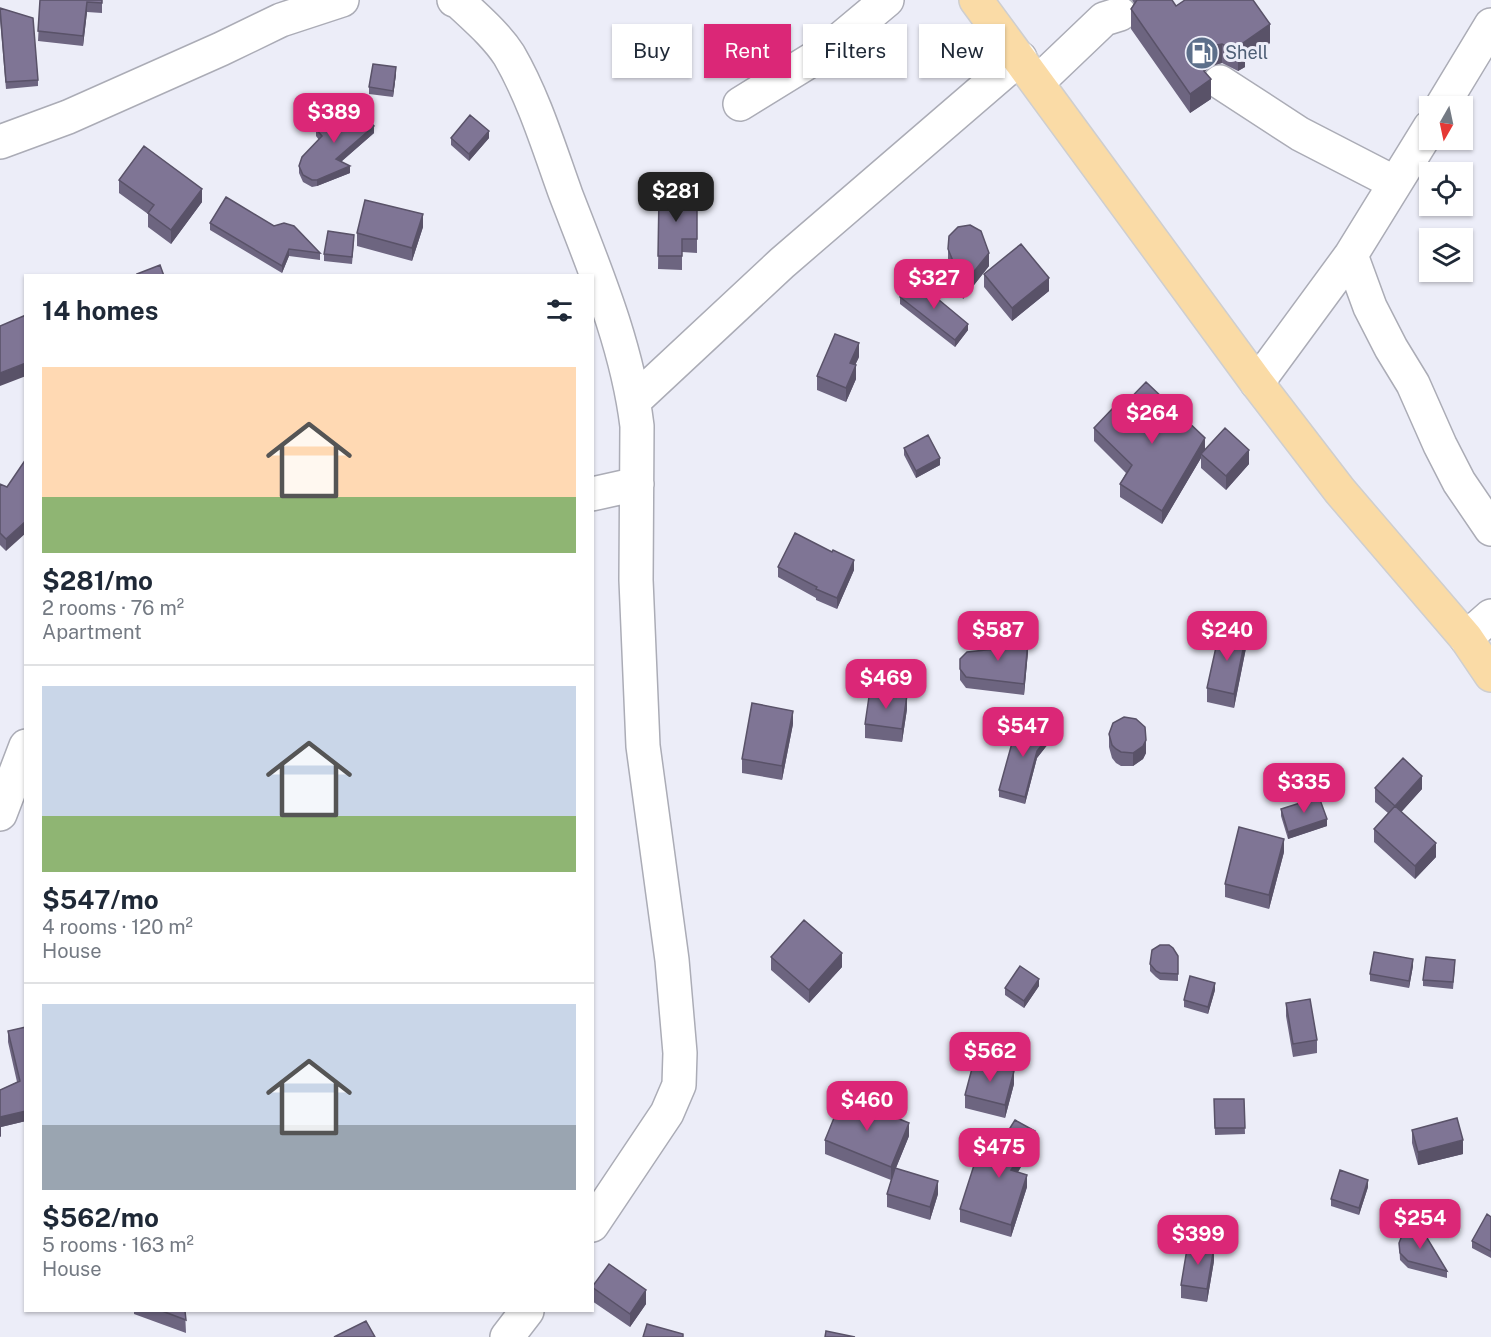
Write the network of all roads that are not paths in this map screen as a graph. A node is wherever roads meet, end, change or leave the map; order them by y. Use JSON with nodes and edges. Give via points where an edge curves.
{"nodes":[{"id":1,"x":342,"y":0,"type":"edge"},
{"id":2,"x":454,"y":0,"type":"edge"},
{"id":3,"x":887,"y":0,"type":"edge"},
{"id":4,"x":976,"y":0,"type":"edge"},
{"id":5,"x":1120,"y":14,"type":"dead end"},
{"id":6,"x":1491,"y":25,"type":"edge"},
{"id":7,"x":1029,"y":70,"type":"junction"},
{"id":8,"x":1220,"y":82,"type":"dead end"},
{"id":9,"x":1448,"y":96,"type":"edge"},
{"id":10,"x":740,"y":104,"type":"dead end"},
{"id":11,"x":0,"y":142,"type":"edge"},
{"id":12,"x":1419,"y":145,"type":"edge"},
{"id":13,"x":1395,"y":183,"type":"junction"},
{"id":14,"x":1352,"y":255,"type":"junction"},
{"id":15,"x":1257,"y":383,"type":"junction"},
{"id":16,"x":634,"y":401,"type":"junction"},
{"id":17,"x":637,"y":484,"type":"junction"},
{"id":18,"x":594,"y":494,"type":"edge"},
{"id":19,"x":1491,"y":530,"type":"edge"},
{"id":20,"x":1491,"y":616,"type":"edge"},
{"id":21,"x":1466,"y":638,"type":"junction"},
{"id":22,"x":1491,"y":675,"type":"edge"},
{"id":23,"x":24,"y":751,"type":"edge"},
{"id":24,"x":0,"y":814,"type":"edge"},
{"id":25,"x":594,"y":1222,"type":"edge"},
{"id":26,"x":526,"y":1312,"type":"edge"},
{"id":27,"x":507,"y":1337,"type":"edge"}],
"edges":[{"from":1,"to":11,"type":"street","via":[[281,20],[68,117]]},
{"from":2,"to":16,"type":"street","via":[[508,54],[530,98],[618,333]]},
{"from":3,"to":10,"type":"street","via":[[826,51]]},
{"from":4,"to":7,"type":"main road"},
{"from":5,"to":7,"type":"street","via":[[1104,19]]},
{"from":6,"to":9,"type":"street"},
{"from":7,"to":15,"type":"main road"},
{"from":7,"to":16,"type":"street","via":[[782,263]]},
{"from":8,"to":13,"type":"street","via":[[1300,134]]},
{"from":12,"to":13,"type":"street"},
{"from":13,"to":14,"type":"street"},
{"from":14,"to":15,"type":"street"},
{"from":14,"to":19,"type":"street","via":[[1370,307],[1413,384],[1459,482]]},
{"from":15,"to":21,"type":"main road","via":[[1340,491]]},
{"from":16,"to":17,"type":"street"},
{"from":17,"to":18,"type":"street"},
{"from":17,"to":25,"type":"street","via":[[636,580],[643,746],[672,960],[679,1085],[667,1113]]},
{"from":20,"to":21,"type":"street"},
{"from":21,"to":22,"type":"main road"},
{"from":23,"to":24,"type":"street"},
{"from":26,"to":27,"type":"street"}]}
